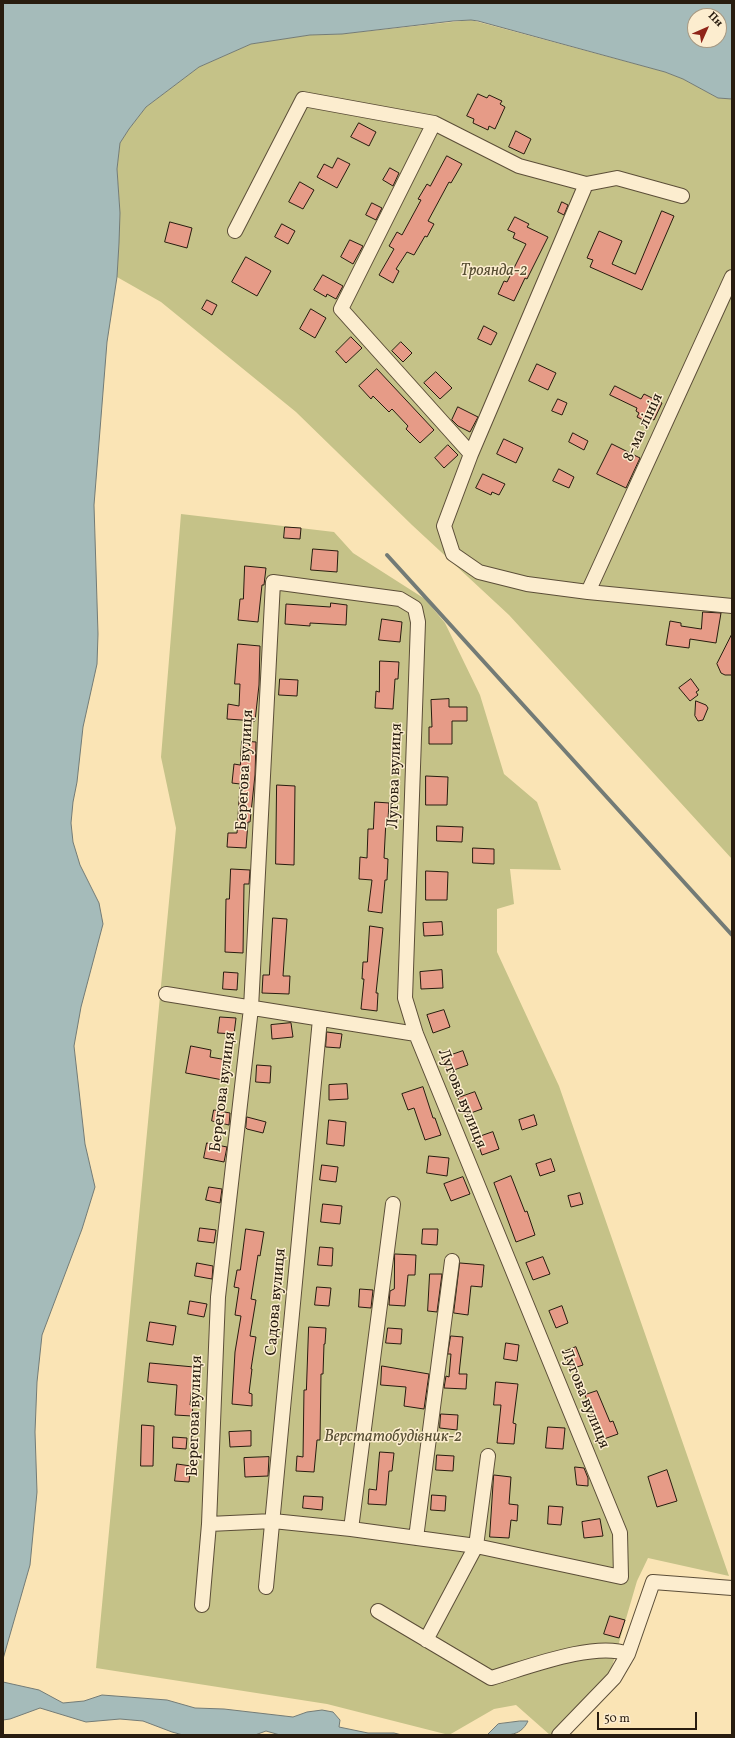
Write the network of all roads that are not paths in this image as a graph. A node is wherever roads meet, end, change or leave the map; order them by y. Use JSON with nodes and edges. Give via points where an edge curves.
{"nodes":[{"id":1,"x":434,"y":124,"type":"junction"},
{"id":2,"x":586,"y":184,"type":"junction"},
{"id":3,"x":682,"y":196,"type":"dead end"},
{"id":4,"x":235,"y":231,"type":"dead end"},
{"id":5,"x":732,"y":277,"type":"edge"},
{"id":6,"x":471,"y":454,"type":"junction"},
{"id":7,"x":588,"y":592,"type":"junction"},
{"id":8,"x":732,"y":606,"type":"edge"},
{"id":9,"x":415,"y":608,"type":"joint"},
{"id":10,"x":166,"y":994,"type":"dead end"},
{"id":11,"x":251,"y":1008,"type":"junction"},
{"id":12,"x":320,"y":1019,"type":"junction"},
{"id":13,"x":416,"y":1034,"type":"junction"},
{"id":14,"x":393,"y":1204,"type":"dead end"},
{"id":15,"x":452,"y":1260,"type":"dead end"},
{"id":16,"x":488,"y":1456,"type":"dead end"},
{"id":17,"x":273,"y":1521,"type":"junction"},
{"id":18,"x":209,"y":1524,"type":"junction"},
{"id":19,"x":351,"y":1529,"type":"junction"},
{"id":20,"x":416,"y":1538,"type":"junction"},
{"id":21,"x":476,"y":1546,"type":"junction"},
{"id":22,"x":266,"y":1587,"type":"dead end"},
{"id":23,"x":732,"y":1588,"type":"edge"},
{"id":24,"x":202,"y":1605,"type":"dead end"},
{"id":25,"x":378,"y":1611,"type":"dead end"},
{"id":26,"x":426,"y":1640,"type":"junction"},
{"id":27,"x":628,"y":1654,"type":"junction"},
{"id":28,"x":559,"y":1735,"type":"edge"}],
"edges":[{"from":1,"to":2,"type":"street","via":[[519,166]]},
{"from":1,"to":4,"type":"street","via":[[303,99]]},
{"from":1,"to":6,"type":"street","via":[[340,309]]},
{"from":2,"to":3,"type":"street","via":[[617,178]]},
{"from":2,"to":6,"type":"street"},
{"from":5,"to":7,"type":"street","name":"8-ма лінія"},
{"from":6,"to":7,"type":"street","via":[[444,526],[453,554],[479,572],[527,584]]},
{"from":7,"to":8,"type":"street"},
{"from":9,"to":11,"type":"street","name":"Берегова вулиця","via":[[400,599],[273,582]]},
{"from":9,"to":13,"type":"street","name":"Лугова вулиця","via":[[418,622],[404,998]]},
{"from":10,"to":11,"type":"street"},
{"from":11,"to":12,"type":"street"},
{"from":11,"to":18,"type":"street","name":"Берегова вулиця","via":[[218,1297]]},
{"from":12,"to":13,"type":"street"},
{"from":12,"to":17,"type":"street","name":"Садова вулиця"},
{"from":13,"to":21,"type":"street","name":"Лугова вулиця","via":[[620,1533],[621,1577]]},
{"from":14,"to":19,"type":"street"},
{"from":15,"to":20,"type":"street"},
{"from":16,"to":21,"type":"street"},
{"from":17,"to":18,"type":"street"},
{"from":17,"to":19,"type":"street"},
{"from":17,"to":22,"type":"street","name":"Садова вулиця"},
{"from":18,"to":24,"type":"street","name":"Берегова вулиця"},
{"from":19,"to":20,"type":"street"},
{"from":20,"to":21,"type":"street"},
{"from":21,"to":26,"type":"street"},
{"from":23,"to":27,"type":"street","via":[[653,1582]]},
{"from":25,"to":26,"type":"street"},
{"from":26,"to":27,"type":"street","via":[[491,1678],[583,1651],[617,1650]]},
{"from":27,"to":28,"type":"street","via":[[614,1678]]}]}
